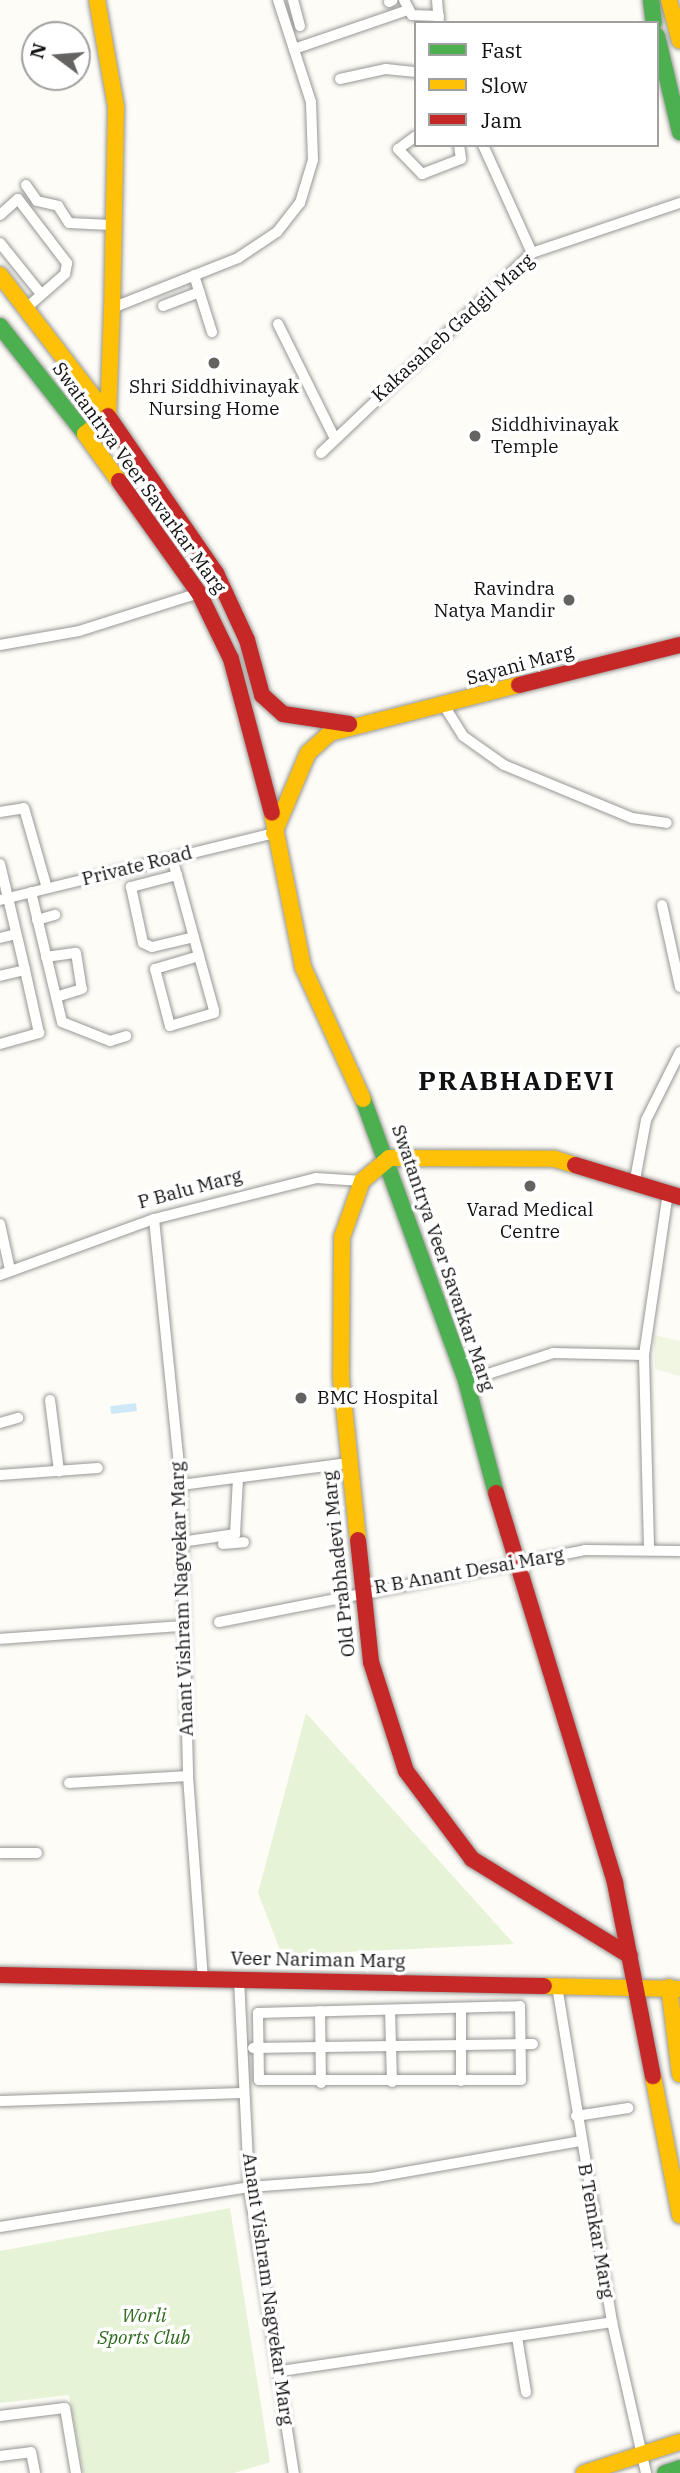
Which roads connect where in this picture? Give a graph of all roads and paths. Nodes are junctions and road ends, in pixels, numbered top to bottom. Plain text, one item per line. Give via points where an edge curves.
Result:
1 (97, 0) edge
2 (278, 0) edge
3 (293, 0) edge
4 (437, 0) edge
5 (651, 0) edge
6 (406, 5) edge
7 (674, 7) edge
8 (297, 14) junction
9 (284, 18) junction
10 (439, 20) edge
11 (654, 21) edge
12 (300, 26) dead end
13 (679, 35) edge
14 (659, 44) edge
15 (294, 49) junction
16 (414, 72) edge
17 (340, 79) dead end
18 (680, 132) edge
19 (414, 137) edge
20 (459, 147) edge
21 (484, 147) edge
22 (18, 200) junction
23 (680, 203) edge
24 (0, 215) edge
25 (111, 225) junction
26 (0, 243) edge
27 (532, 253) junction
28 (0, 275) edge
29 (194, 275) junction
30 (199, 292) junction
31 (41, 294) junction
32 (163, 306) dead end
33 (112, 308) junction
34 (25, 309) junction
35 (278, 324) dead end
36 (0, 326) edge
37 (212, 332) dead end
38 (108, 416) junction
39 (85, 434) junction
40 (335, 439) junction
41 (321, 453) dead end
42 (199, 593) junction
43 (0, 645) edge
44 (680, 645) edge
45 (445, 707) junction
46 (370, 726) junction
47 (0, 811) edge
48 (667, 823) dead end
49 (274, 833) junction
50 (172, 858) junction
51 (0, 864) edge
52 (177, 875) junction
53 (47, 888) junction
54 (31, 892) junction
55 (4, 899) edge
56 (662, 905) dead end
57 (55, 915) dead end
58 (37, 919) junction
59 (16, 934) junction
60 (194, 937) junction
61 (0, 938) edge
62 (199, 956) junction
63 (46, 957) junction
64 (25, 970) junction
65 (0, 976) edge
66 (680, 987) edge
67 (56, 997) junction
68 (126, 1037) dead end
69 (0, 1044) edge
70 (680, 1052) edge
71 (389, 1158) junction
72 (362, 1181) junction
73 (634, 1185) junction
74 (674, 1195) edge
75 (154, 1219) junction
76 (0, 1226) edge
77 (3, 1255) edge
78 (5, 1272) edge
79 (644, 1354) junction
80 (466, 1381) junction
81 (50, 1400) dead end
82 (18, 1418) dead end
83 (0, 1423) edge
84 (349, 1463) junction
85 (97, 1468) dead end
86 (59, 1471) junction
87 (0, 1475) edge
88 (238, 1478) junction
89 (181, 1485) junction
90 (244, 1542) dead end
91 (181, 1545) junction
92 (649, 1546) junction
93 (680, 1551) edge
94 (514, 1563) junction
95 (363, 1589) junction
96 (219, 1622) dead end
97 (182, 1626) junction
98 (0, 1639) edge
99 (188, 1776) junction
100 (69, 1783) dead end
101 (0, 1853) edge
102 (37, 1853) dead end
103 (630, 1956) junction
104 (0, 1975) edge
105 (203, 1979) junction
106 (239, 1979) junction
107 (635, 1984) junction
108 (557, 1986) junction
109 (675, 1988) edge
110 (461, 2008) junction
111 (390, 2010) junction
112 (320, 2011) junction
113 (529, 2044) junction
114 (461, 2045) junction
115 (391, 2046) junction
116 (320, 2047) junction
117 (244, 2048) junction
118 (257, 2048) junction
119 (679, 2050) edge
120 (680, 2074) edge
121 (461, 2081) junction
122 (392, 2082) junction
123 (321, 2083) junction
124 (244, 2093) junction
125 (0, 2101) edge
126 (628, 2108) dead end
127 (576, 2116) junction
128 (581, 2141) junction
129 (249, 2187) junction
130 (680, 2214) edge
131 (0, 2227) edge
132 (612, 2322) junction
133 (516, 2337) junction
134 (281, 2371) junction
135 (526, 2392) dead end
136 (0, 2416) edge
137 (680, 2442) edge
138 (638, 2455) junction
139 (0, 2456) edge
140 (680, 2468) edge
141 (35, 2473) edge
142 (76, 2473) edge
143 (294, 2473) edge
144 (584, 2473) edge
145 (646, 2473) edge
146 (665, 2473) edge

1 - 25 main road via 116,107
2 - 9 street
3 - 8 street
4 - 10 street
5 - 11 main road
6 - 10 street
6 - 15 street
7 - 13 main road
8 - 9 street
8 - 12 street
9 - 15 street
14 - 18 main road
15 - 29 street via 311,102 314,137 300,204 277,232
16 - 17 street via 386,69
19 - 20 street via 398,149 422,174 461,159
21 - 27 street
22 - 24 street
22 - 25 street via 27,187 37,201 54,203 69,223
22 - 31 street via 67,263 65,274
23 - 27 street, Kakasaheb Gadgil Marg
25 - 33 main road
26 - 31 street
27 - 40 street, Kakasaheb Gadgil Marg
28 - 34 main road, Swatantrya Veer Savarkar Marg
29 - 30 street
29 - 33 street
30 - 32 street
30 - 37 street
31 - 34 street
33 - 38 main road
34 - 38 main road, Swatantrya Veer Savarkar Marg
35 - 40 street
36 - 39 main road, Swatantrya Veer Savarkar Marg
38 - 39 main road
38 - 46 main road, Swatantrya Veer Savarkar Marg via 215,573 247,639 262,695 283,714
39 - 42 main road, Swatantrya Veer Savarkar Marg
40 - 41 street, Kakasaheb Gadgil Marg
42 - 43 street via 79,631
42 - 49 main road, Swatantrya Veer Savarkar Marg via 230,659 256,737
44 - 45 main road, Sayani Marg
45 - 46 main road, Sayani Marg
45 - 48 street via 463,736 504,765 632,818
46 - 49 main road, Sayani Marg via 330,733 308,753
47 - 53 street via 24,808
49 - 50 street, Private Road
49 - 71 main road, Swatantrya Veer Savarkar Marg via 303,967
50 - 52 street
50 - 53 street, Private Road
51 - 55 street
52 - 60 street
52 - 60 street via 131,887 143,943 152,947
53 - 54 street, Private Road
54 - 55 street, Private Road
54 - 58 street
55 - 59 street
56 - 66 street
57 - 58 street
58 - 63 street
59 - 61 street
59 - 64 street
60 - 62 street
62 - 62 street via 155,969 168,1025 213,1016
63 - 67 street
63 - 67 street via 76,953 82,989
64 - 65 street
64 - 69 street via 39,1033
67 - 68 street via 67,1028 110,1041
70 - 73 street via 646,1119
71 - 72 main road
71 - 73 main road via 555,1159
71 - 80 main road, Swatantrya Veer Savarkar Marg
72 - 75 street, P Balu Marg via 316,1178
72 - 84 main road, Old Prabhadevi Marg via 342,1237 341,1377
73 - 74 main road
74 - 79 street
75 - 78 street, P Balu Marg
75 - 89 street, Anant Vishram Nagvekar Marg
76 - 77 street
77 - 78 street
79 - 80 street via 553,1353
79 - 92 street
80 - 94 main road, Swatantrya Veer Savarkar Marg
81 - 86 street
82 - 83 street
84 - 88 street
84 - 95 main road, Old Prabhadevi Marg
85 - 86 street
86 - 87 street
88 - 89 street
88 - 91 street via 235,1534
89 - 91 street, Anant Vishram Nagvekar Marg
90 - 91 street
91 - 97 street, Anant Vishram Nagvekar Marg
92 - 93 street, R B Anant Desai Marg
92 - 94 street, R B Anant Desai Marg
94 - 95 street, R B Anant Desai Marg
94 - 103 main road, Swatantrya Veer Savarkar Marg via 615,1883
95 - 96 street, R B Anant Desai Marg
95 - 103 main road, Old Prabhadevi Marg via 370,1662 406,1771 472,1859
97 - 98 street
97 - 99 street, Anant Vishram Nagvekar Marg
99 - 100 street
99 - 105 street, Anant Vishram Nagvekar Marg
101 - 102 street
103 - 107 main road, Swatantrya Veer Savarkar Marg
104 - 105 main road, Veer Nariman Marg
105 - 106 main road, Veer Nariman Marg
106 - 108 main road, Veer Nariman Marg
106 - 117 street, Anant Vishram Nagvekar Marg
107 - 108 main road, Veer Nariman Marg
107 - 109 main road, Veer Nariman Marg
107 - 130 main road, Swatantrya Veer Savarkar Marg
108 - 127 street, B Temkar Marg
109 - 119 main road
110 - 111 street
110 - 113 street via 522,2007
110 - 114 street
111 - 112 street
111 - 115 street
112 - 116 street
112 - 118 street via 258,2014
113 - 114 street
113 - 121 street via 521,2080
114 - 115 street
114 - 121 street
115 - 116 street
115 - 122 street
116 - 118 street
116 - 123 street
117 - 118 street
117 - 124 street, Anant Vishram Nagvekar Marg
118 - 123 street via 260,2083
119 - 120 main road
121 - 122 street
122 - 123 street
124 - 125 street
124 - 129 street, Anant Vishram Nagvekar Marg
126 - 127 street
127 - 128 street, B Temkar Marg
128 - 129 street via 371,2178
128 - 132 street, B Temkar Marg
129 - 131 street
129 - 134 street, Anant Vishram Nagvekar Marg
132 - 133 street
132 - 138 street, B Temkar Marg
133 - 134 street
133 - 135 street
134 - 143 street, Anant Vishram Nagvekar Marg
136 - 142 street via 65,2408
137 - 138 main road
138 - 144 main road
138 - 145 street, B Temkar Marg
139 - 141 street via 31,2452
140 - 146 main road

